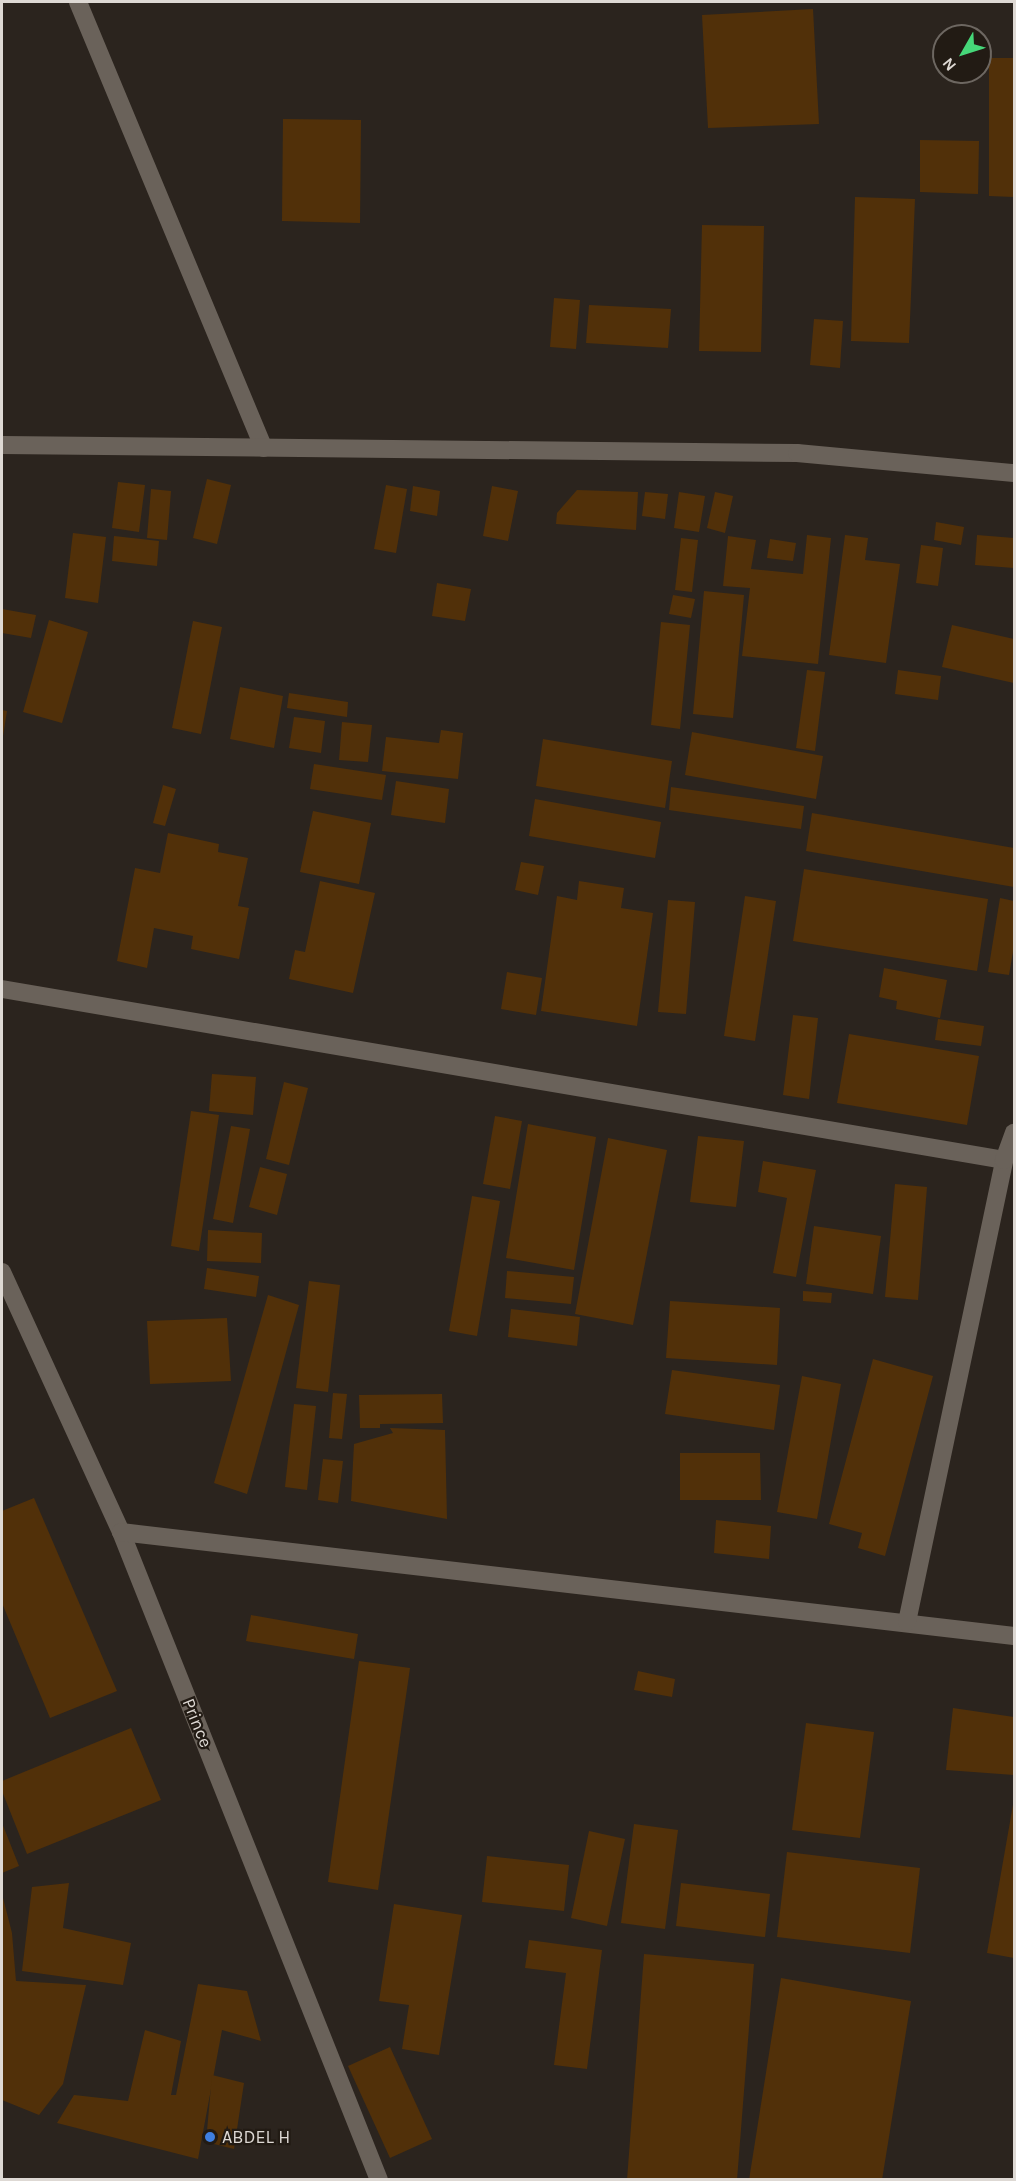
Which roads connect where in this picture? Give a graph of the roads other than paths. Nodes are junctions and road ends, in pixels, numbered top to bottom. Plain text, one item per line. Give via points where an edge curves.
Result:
1 (78, 2) edge
2 (2, 445) edge
3 (264, 448) junction
4 (1014, 472) edge
5 (2, 989) edge
6 (1014, 1133) edge
7 (1004, 1160) junction
8 (2, 1272) edge
9 (121, 1532) junction
10 (907, 1622) junction
11 (1014, 1636) edge
12 (379, 2180) edge

1 - 3 street
2 - 3 street
3 - 4 street via 797,453
5 - 7 street
6 - 7 street
7 - 10 street
8 - 9 street, Prince
9 - 10 street
9 - 12 street, Prince
10 - 11 street

